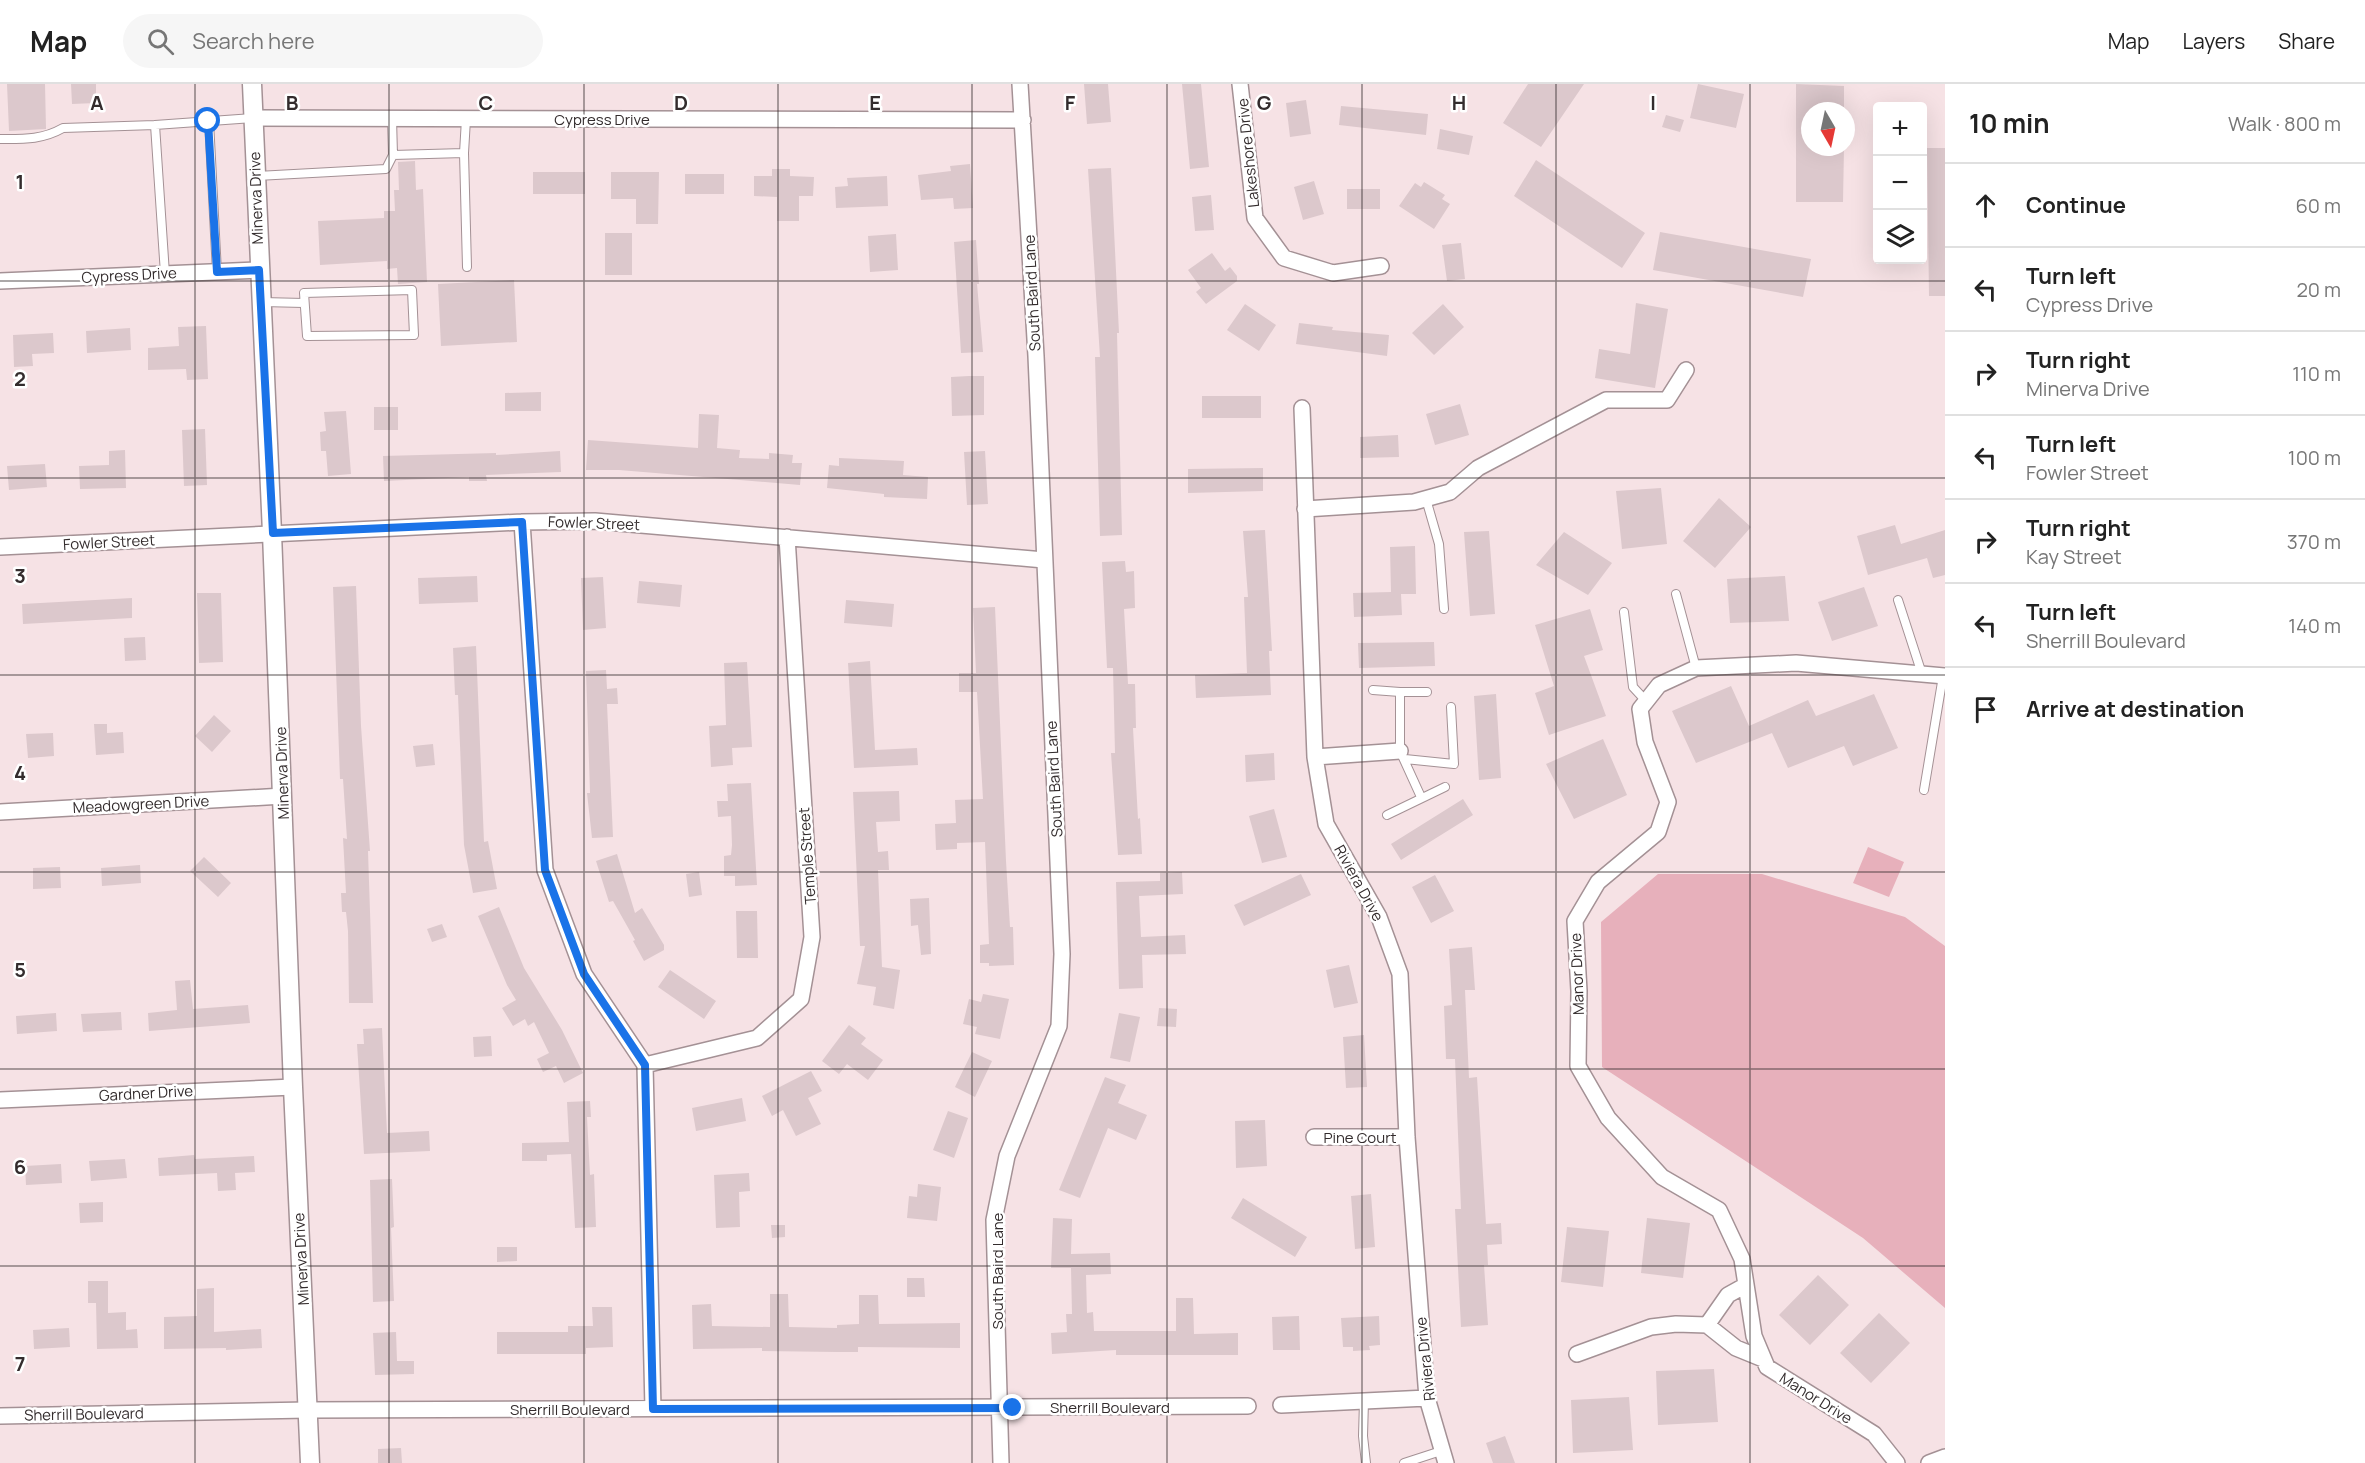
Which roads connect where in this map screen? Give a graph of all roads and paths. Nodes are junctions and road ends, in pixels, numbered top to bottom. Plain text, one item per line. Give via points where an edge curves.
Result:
1 (252, 84) edge
2 (1020, 84) edge
3 (1240, 84) edge
4 (253, 118) junction
5 (392, 118) junction
6 (466, 119) junction
7 (1023, 120) junction
8 (208, 121) junction
9 (155, 125) junction
10 (0, 139) edge
11 (464, 153) junction
12 (393, 155) junction
13 (255, 177) junction
14 (1381, 266) dead end
15 (467, 267) dead end
16 (259, 270) junction
17 (217, 272) junction
18 (165, 274) junction
19 (0, 281) edge
20 (261, 302) junction
21 (304, 303) junction
22 (1686, 370) dead end
23 (1302, 408) dead end
24 (1426, 499) junction
25 (1305, 509) junction
26 (522, 522) junction
27 (273, 533) junction
28 (787, 537) junction
29 (0, 547) edge
30 (1044, 560) junction
31 (1676, 594) dead end
32 (1898, 600) dead end
33 (1444, 609) dead end
34 (1624, 612) dead end
35 (1696, 668) junction
36 (1922, 674) junction
37 (1944, 676) edge
38 (1373, 690) dead end
39 (1400, 692) junction
40 (1427, 692) dead end
41 (1646, 701) junction
42 (1450, 706) dead end
43 (1402, 755) junction
44 (1314, 757) junction
45 (1445, 787) dead end
46 (1924, 790) dead end
47 (283, 796) junction
48 (1421, 797) junction
49 (0, 812) edge
50 (1387, 815) dead end
51 (645, 1065) junction
52 (293, 1087) junction
53 (0, 1100) edge
54 (1314, 1137) dead end
55 (1407, 1137) junction
56 (1746, 1285) junction
57 (1707, 1325) junction
58 (1577, 1354) dead end
59 (1763, 1359) junction
60 (1426, 1398) junction
61 (1364, 1401) junction
62 (1281, 1405) dead end
63 (1248, 1406) dead end
64 (999, 1408) junction
65 (653, 1409) junction
66 (308, 1410) junction
67 (0, 1416) edge
68 (1443, 1457) edge
69 (1945, 1457) edge
70 (310, 1463) edge
71 (1001, 1463) edge
72 (1366, 1463) edge
73 (1404, 1463) edge
74 (1897, 1463) edge
75 (1929, 1463) edge

1 - 4 street, Minerva Drive
2 - 7 street, South Baird Lane
3 - 14 street, Lakeshore Drive via 1255,218 1284,258 1333,273
4 - 5 street, Cypress Drive
4 - 8 lane
4 - 13 street, Minerva Drive
5 - 6 street, Cypress Drive
5 - 12 lane
6 - 7 street, Cypress Drive
6 - 11 lane
7 - 30 street, South Baird Lane
8 - 9 lane
8 - 17 lane
9 - 10 lane via 63,128 31,140
9 - 18 lane
11 - 12 lane
11 - 15 lane
12 - 13 lane via 386,170
13 - 16 street, Minerva Drive
16 - 17 street, Cypress Drive
16 - 20 street, Minerva Drive
17 - 18 street, Cypress Drive
18 - 19 street, Cypress Drive
20 - 21 lane
20 - 27 street, Minerva Drive
21 - 21 lane via 304,293 412,290 414,335 307,336
22 - 24 street via 1667,400 1606,400 1478,468 1450,492
23 - 25 street, Riviera Drive
24 - 25 street
24 - 33 lane via 1439,544
25 - 44 street, Riviera Drive
26 - 27 street, Fowler Street
26 - 28 street, Fowler Street via 595,520
26 - 51 street via 545,870 584,974
27 - 29 street, Fowler Street
27 - 47 street, Minerva Drive
28 - 30 street, Fowler Street
28 - 51 street, Temple Street via 812,937 801,999 757,1038
30 - 64 street, South Baird Lane via 1062,954 1059,1026 1007,1156 994,1220
31 - 35 lane
32 - 36 lane
34 - 41 lane via 1633,687
35 - 36 street via 1796,663
35 - 41 street via 1659,685
36 - 37 street
37 - 46 lane
38 - 39 lane
39 - 40 lane
39 - 43 lane
41 - 56 street, Manor Drive via 1640,708 1645,742 1668,802 1658,832 1598,882 1575,921 1578,1066 1608,1118 1662,1177 1719,1210 1742,1259
42 - 43 lane via 1454,764
43 - 44 street
43 - 48 lane
44 - 55 street, Riviera Drive via 1326,824 1379,917 1400,974
45 - 48 lane
47 - 49 street, Meadowgreen Drive
47 - 52 street, Minerva Drive
48 - 50 lane
51 - 65 street
52 - 53 street, Gardner Drive
52 - 66 street, Minerva Drive
54 - 55 street, Pine Court
55 - 60 street, Riviera Drive
56 - 57 street via 1728,1295
56 - 59 street, Manor Drive via 1754,1336
57 - 58 street via 1651,1327
57 - 59 street via 1736,1348
59 - 74 street, Manor Drive via 1767,1367 1874,1434
60 - 61 street
60 - 68 street, Riviera Drive
61 - 62 street
61 - 72 lane
63 - 64 street, Sherrill Boulevard
64 - 65 street, Sherrill Boulevard
64 - 71 street, South Baird Lane
65 - 66 street, Sherrill Boulevard
66 - 67 street, Sherrill Boulevard
66 - 70 street, Minerva Drive
68 - 73 lane
69 - 75 street

